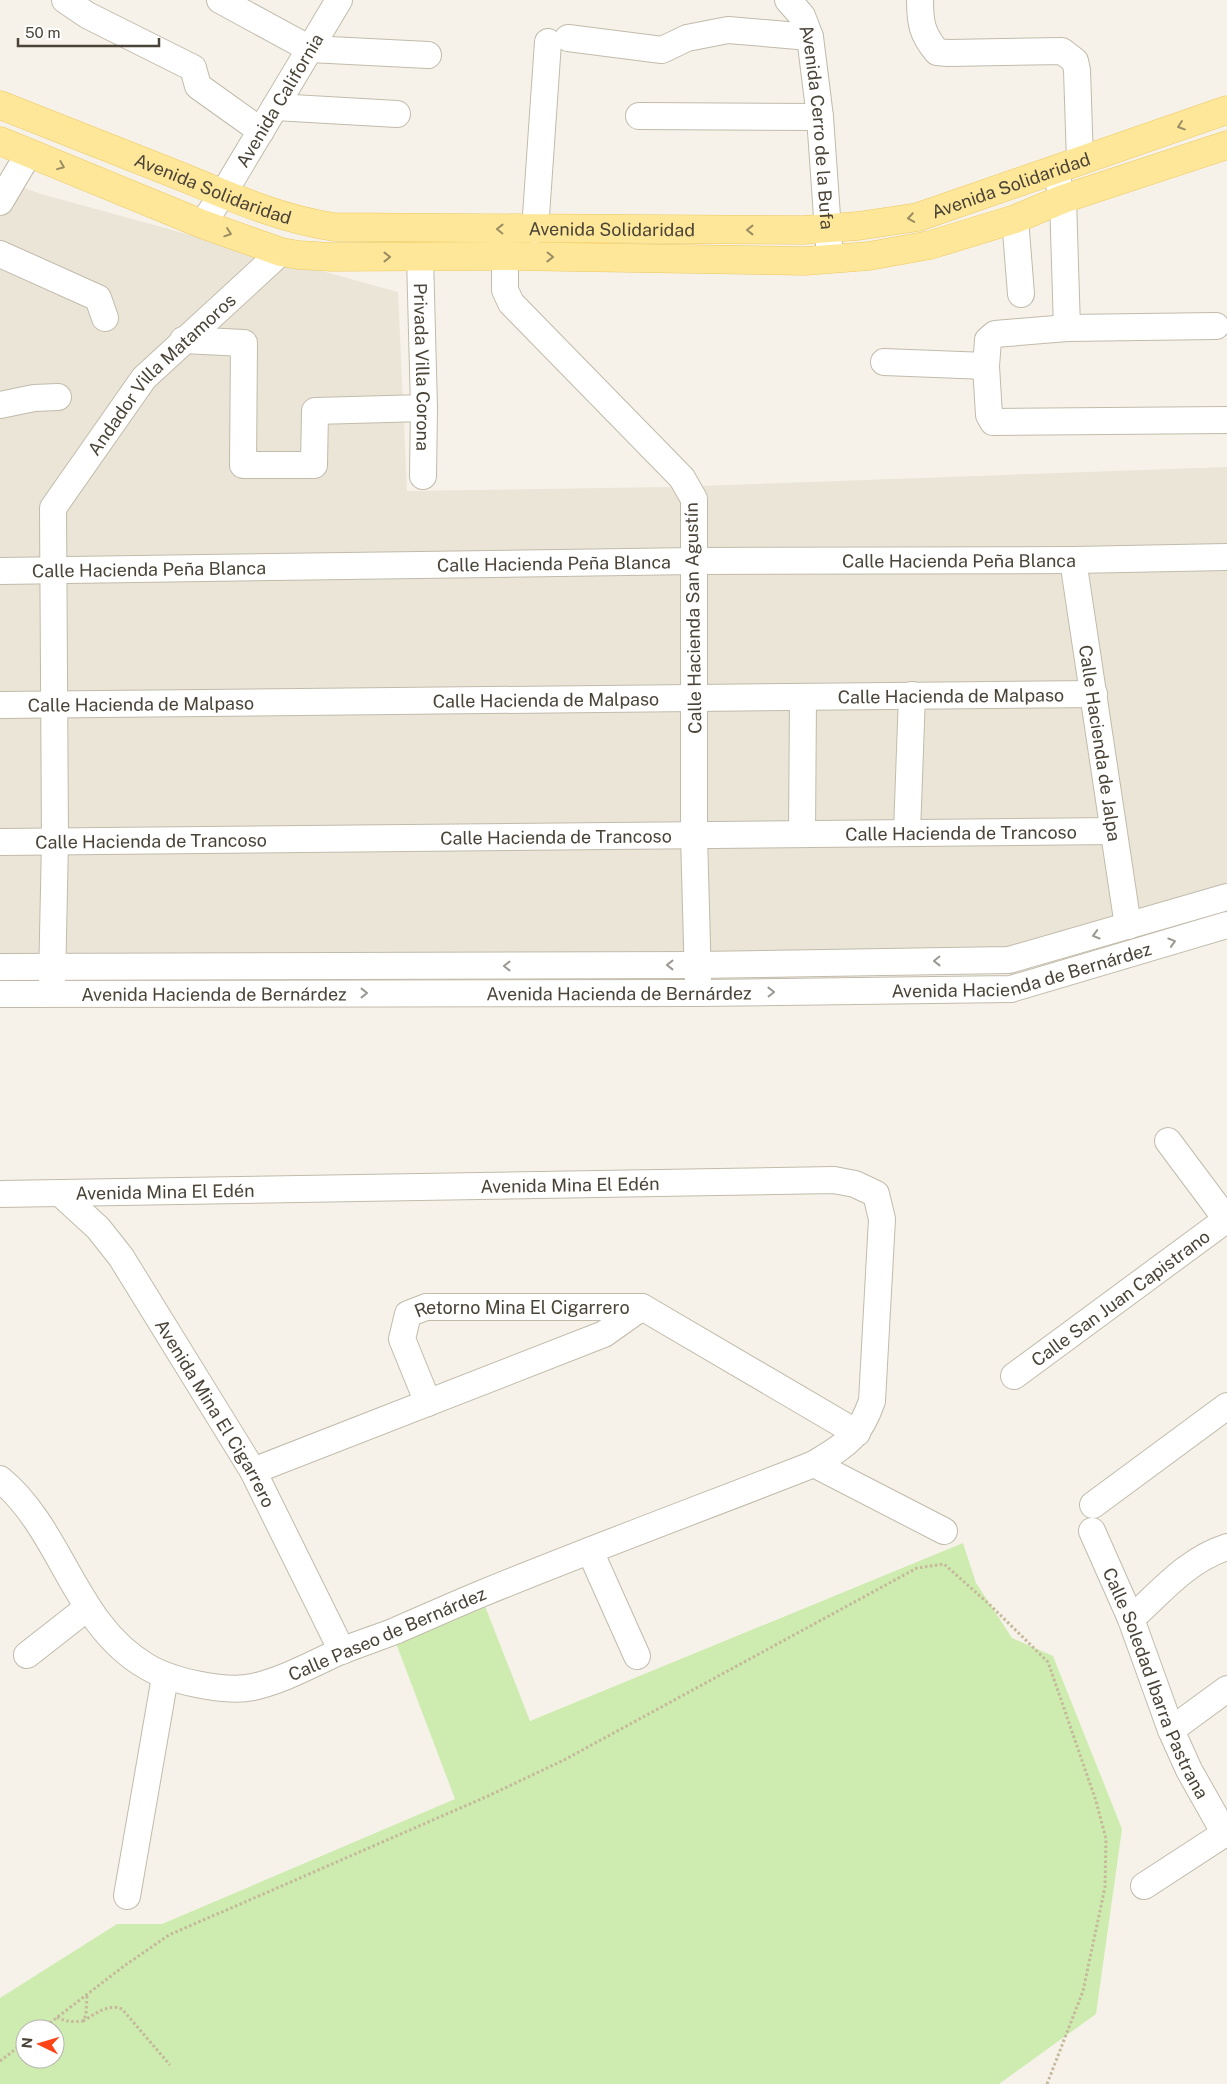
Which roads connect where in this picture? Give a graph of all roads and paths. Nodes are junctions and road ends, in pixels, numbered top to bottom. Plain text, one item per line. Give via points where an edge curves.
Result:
1 (65, 0) edge
2 (220, 0) edge
3 (339, 0) edge
4 (788, 0) edge
5 (920, 0) edge
6 (810, 36) junction
7 (310, 49) junction
8 (428, 55) dead end
9 (0, 105) edge
10 (275, 107) junction
11 (1227, 110) edge
12 (397, 114) dead end
13 (639, 116) dead end
14 (820, 117) junction
15 (261, 131) junction
16 (0, 141) edge
17 (1227, 145) edge
18 (29, 153) junction
19 (1080, 161) junction
20 (1055, 171) junction
21 (223, 194) junction
22 (1063, 199) junction
23 (0, 202) edge
24 (1016, 219) junction
25 (202, 224) junction
26 (828, 229) junction
27 (534, 230) junction
28 (281, 252) junction
29 (0, 254) edge
30 (505, 256) junction
31 (420, 257) junction
32 (830, 259) junction
33 (1021, 294) dead end
34 (105, 318) dead end
35 (1216, 326) dead end
36 (1067, 328) junction
37 (183, 340) junction
38 (884, 362) dead end
39 (986, 366) junction
40 (58, 397) dead end
41 (0, 405) edge
42 (424, 408) junction
43 (1227, 420) edge
44 (423, 476) dead end
45 (1227, 557) edge
46 (1073, 560) junction
47 (695, 561) junction
48 (53, 570) junction
49 (0, 571) edge
50 (1094, 694) junction
51 (912, 695) junction
52 (803, 697) junction
53 (694, 698) junction
54 (54, 704) junction
55 (0, 705) edge
56 (1113, 831) junction
57 (907, 832) junction
58 (802, 834) junction
59 (694, 835) junction
60 (55, 841) junction
61 (0, 842) edge
62 (1227, 897) edge
63 (1227, 925) edge
64 (1128, 926) junction
65 (697, 965) junction
66 (0, 967) edge
67 (52, 967) junction
68 (698, 993) junction
69 (0, 994) edge
70 (51, 994) junction
71 (1168, 1141) dead end
72 (0, 1194) edge
73 (60, 1194) junction
74 (1227, 1219) edge
75 (642, 1307) junction
76 (1014, 1376) dead end
77 (428, 1403) junction
78 (1227, 1406) edge
79 (851, 1440) junction
80 (814, 1464) junction
81 (253, 1471) junction
82 (0, 1479) edge
83 (1094, 1505) dead end
84 (944, 1531) dead end
85 (1092, 1531) dead end
86 (1227, 1547) edge
87 (590, 1551) junction
88 (87, 1608) junction
89 (1132, 1619) junction
90 (342, 1651) junction
91 (27, 1655) dead end
92 (637, 1656) dead end
93 (165, 1677) junction
94 (1227, 1689) edge
95 (1171, 1730) junction
96 (1226, 1833) edge
97 (1144, 1886) dead end
98 (127, 1896) dead end
99 (87, 1995) junction
100 (57, 2017) junction
101 (54, 2019) edge
102 (83, 2020) junction
103 (15, 2050) edge
104 (0, 2061) edge
105 (170, 2064) dead end
106 (1048, 2084) edge

1 - 15 street via 88,16 193,68 198,86
2 - 7 street
3 - 7 street, Avenida California
4 - 6 street, Avenida Cerro de la Bufa via 802,16
5 - 19 street via 920,18 926,38 937,52 1062,51 1075,62
6 - 14 street, Avenida Cerro de la Bufa
6 - 27 street via 728,30 687,38 662,50 558,40
7 - 8 street
7 - 10 street, Avenida California
9 - 21 main road, Avenida Solidaridad
10 - 12 street
10 - 15 street, Avenida California
11 -> 19 main road, Avenida Solidaridad
13 - 14 street
14 - 26 street, Avenida Cerro de la Bufa
15 - 21 street, Avenida California
16 - 18 main road, Avenida Solidaridad
17 - 22 main road, Avenida Solidaridad
18 - 23 street
18 -> 25 main road, Avenida Solidaridad
19 - 20 main road, Avenida Solidaridad
20 - 22 street
20 -> 26 main road, Avenida Solidaridad via 918,217
21 - 25 street, Avenida California
27 -> 21 main road, Avenida Solidaridad via 334,227 285,217
22 - 24 main road, Avenida Solidaridad
22 - 36 street
24 - 32 main road, Avenida Solidaridad via 930,245
24 - 33 street
25 -> 28 main road, Avenida Solidaridad
26 -> 27 main road, Avenida Solidaridad
26 - 32 street, Avenida Cerro de la Bufa
28 -> 31 main road, Avenida Solidaridad via 332,257
28 - 37 street, Andador Villa Matamoros
29 - 34 street via 98,298
30 - 31 main road, Avenida Solidaridad
30 -> 32 main road, Avenida Solidaridad
30 - 47 street, Calle Hacienda San Agustín via 505,290 511,304 682,478 694,499
31 - 42 street, Privada Villa Corona
35 - 36 street
36 - 39 street via 995,334 988,340
37 - 42 street via 244,343 242,465 314,465 315,411
37 - 48 street, Andador Villa Matamoros via 144,378 53,508
38 - 39 street
39 - 43 street via 993,422
40 - 41 street
42 - 44 street, Privada Villa Corona
45 - 46 street, Calle Hacienda Peña Blanca
46 - 47 street, Calle Hacienda Peña Blanca
46 - 50 street, Calle Hacienda de Jalpa
47 - 48 street, Calle Hacienda Peña Blanca
47 - 53 street, Calle Hacienda San Agustín
48 - 49 street, Calle Hacienda Peña Blanca
48 - 54 street
50 - 51 street, Calle Hacienda de Malpaso
50 - 56 street, Calle Hacienda de Jalpa
51 - 52 street, Calle Hacienda de Malpaso
51 - 57 street
52 - 53 street, Calle Hacienda de Malpaso
52 - 58 street
53 - 54 street, Calle Hacienda de Malpaso
53 - 59 street, Calle Hacienda San Agustín
54 - 55 street, Calle Hacienda de Malpaso
54 - 60 street
56 - 57 street, Calle Hacienda de Trancoso
56 - 64 street, Calle Hacienda de Jalpa
57 - 58 street, Calle Hacienda de Trancoso
58 - 59 street, Calle Hacienda de Trancoso
59 - 60 street, Calle Hacienda de Trancoso
59 - 65 street, Calle Hacienda San Agustín
60 - 61 street, Calle Hacienda de Trancoso
60 - 67 street
62 - 64 street, Avenida Hacienda de Bernárdez
68 -> 63 street, Avenida Hacienda de Bernárdez via 1011,989
64 -> 65 street, Avenida Hacienda de Bernárdez via 1009,960
65 -> 67 street, Avenida Hacienda de Bernárdez
65 - 68 street, Calle Hacienda San Agustín
66 - 67 street, Avenida Hacienda de Bernárdez
67 - 70 street
70 -> 68 street, Avenida Hacienda de Bernárdez
69 - 70 street, Avenida Hacienda de Bernárdez
71 - 74 street
72 - 73 street, Avenida Mina El Edén
73 - 79 street, Avenida Mina El Edén via 834,1180 856,1184 876,1194 882,1218 872,1400 866,1418
73 - 81 street, Avenida Mina El Cigarrero via 98,1228 120,1258
74 - 76 street, Calle San Juan Capistrano
75 - 77 street, Retorno Mina El Cigarrero via 604,1334
75 - 77 street, Retorno Mina El Cigarrero via 426,1308 408,1314 402,1338
75 - 79 street, Retorno Mina El Cigarrero
77 - 81 street, Retorno Mina El Cigarrero
78 - 83 street
79 - 80 street, Calle Paseo de Bernárdez
80 - 84 street
80 - 87 street, Calle Paseo de Bernárdez
81 - 90 street, Avenida Mina El Cigarrero
82 - 88 street, Calle Paseo de Bernárdez via 15,1492 37,1522
85 - 89 street, Calle Soledad Ibarra Pastrana
86 - 89 street via 1192,1563
87 - 90 street, Calle Paseo de Bernárdez
87 - 92 street
88 - 91 street
88 - 93 street, Calle Paseo de Bernárdez via 115,1643
89 - 95 street, Calle Soledad Ibarra Pastrana
90 - 93 street, Calle Paseo de Bernárdez via 282,1678 250,1688 210,1686
93 - 98 street
94 - 95 street
95 - 96 street, Calle Soledad Ibarra Pastrana via 1189,1770
96 - 97 street, Calle Soledad Ibarra Pastrana
99 - 100 path
99 - 102 path
99 - 106 path via 169,1935 564,1760 917,1568 944,1564 1048,1662 1106,1839 1105,1887 1083,1991
100 - 101 path
100 - 102 path via 63,2021
102 - 105 path via 109,2007 122,2009
103 - 104 path

